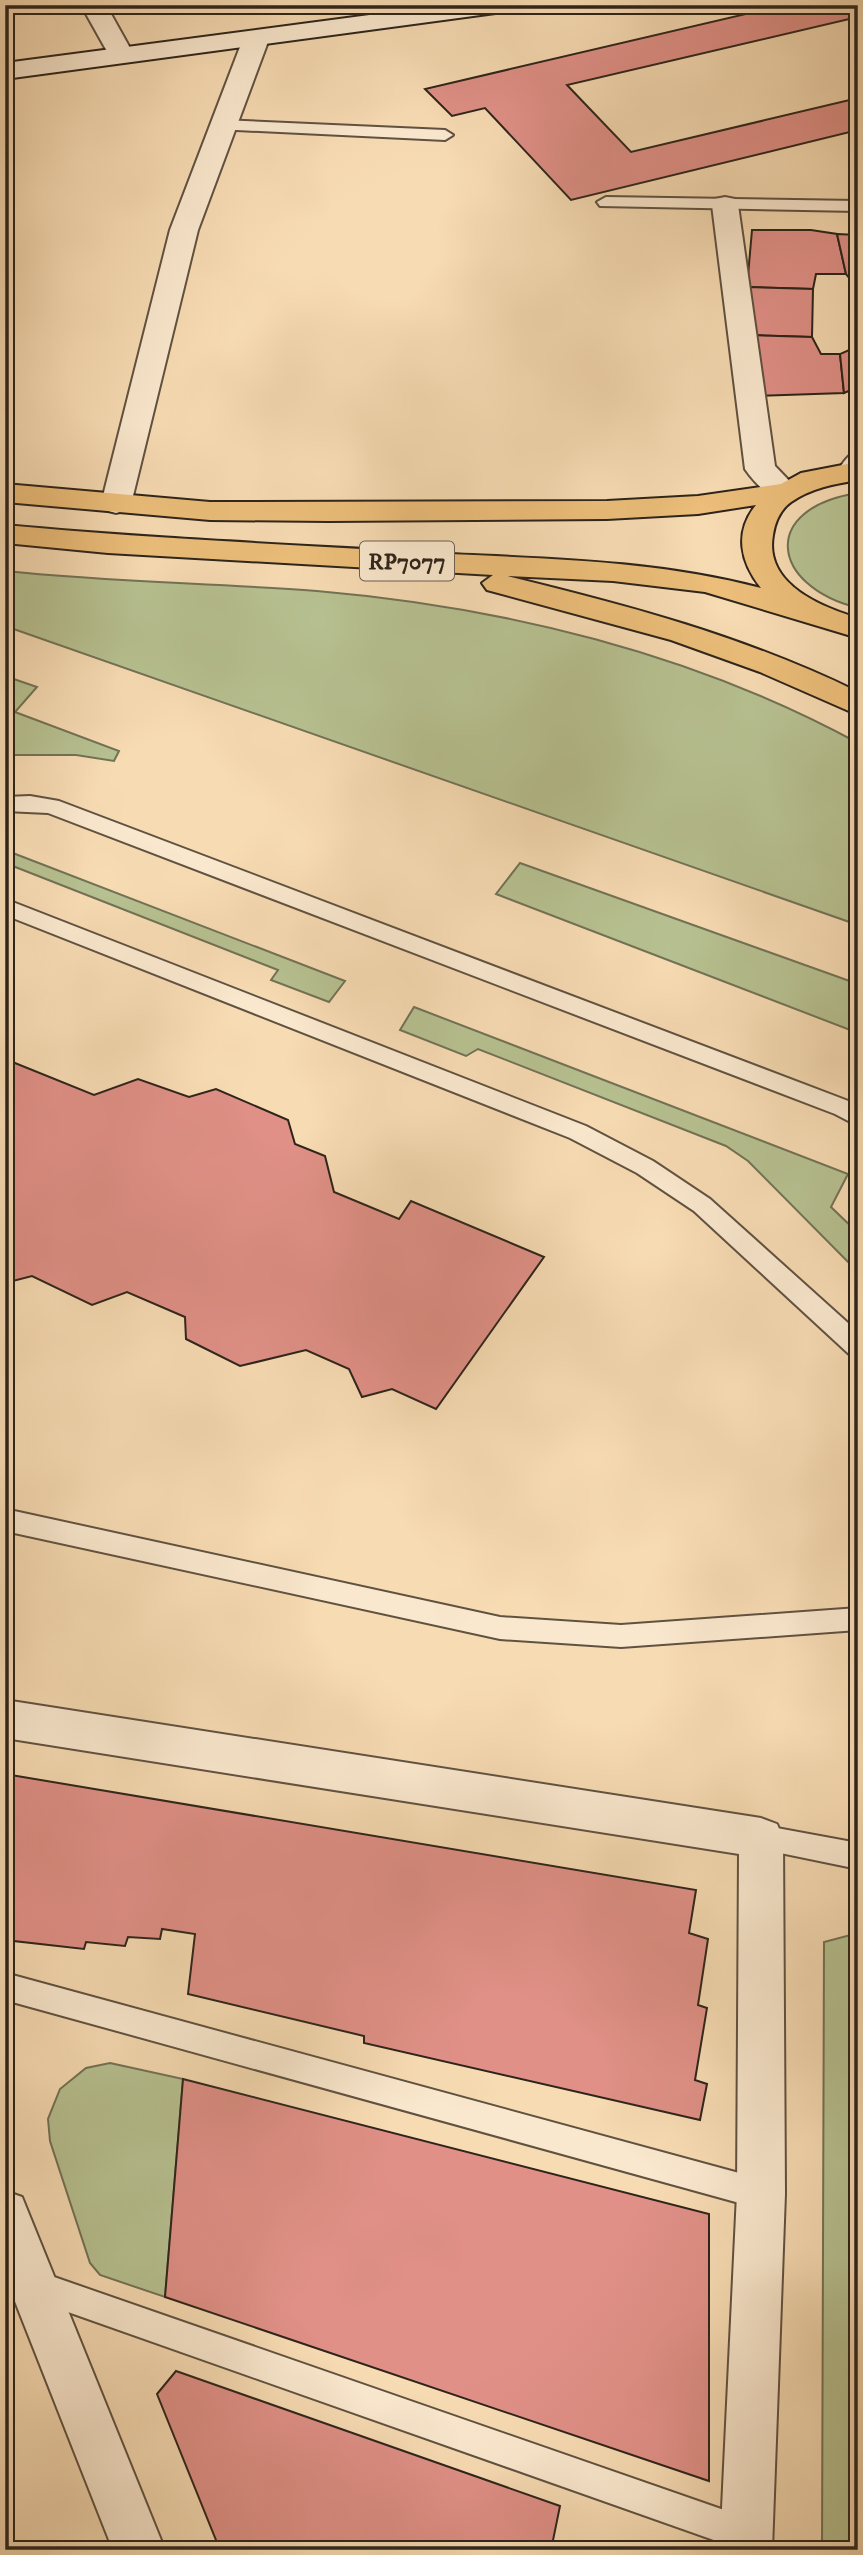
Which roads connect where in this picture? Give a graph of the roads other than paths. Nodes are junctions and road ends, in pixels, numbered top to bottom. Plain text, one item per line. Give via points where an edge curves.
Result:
1 (93, 5) edge
2 (503, 5) edge
3 (444, 9) edge
4 (256, 40) junction
5 (122, 57) junction
6 (5, 71) edge
7 (222, 125) junction
8 (445, 135) dead end
9 (606, 202) dead end
10 (725, 205) junction
11 (858, 206) edge
12 (854, 466) edge
13 (785, 492) junction
14 (5, 493) edge
15 (116, 504) junction
16 (5, 534) edge
17 (411, 561) junction
18 (805, 610) junction
19 (856, 629) edge
20 (858, 705) edge
21 (5, 804) edge
22 (5, 906) edge
23 (858, 1118) edge
24 (858, 1347) edge
25 (5, 1520) edge
26 (858, 1619) edge
27 (5, 1719) edge
28 (761, 1838) junction
29 (858, 1856) edge
30 (5, 1986) edge
31 (761, 2194) junction
32 (5, 2214) edge
33 (34, 2285) junction
34 (746, 2542) edge
35 (139, 2550) edge

1 - 5 street
2 - 3 street
3 - 4 street
4 - 5 street
4 - 7 street
5 - 6 street
7 - 8 lane
7 - 15 street via 184,230
9 - 10 lane
10 - 11 lane
10 - 13 street via 760,469
12 - 13 main road, RP7077
13 - 15 main road, RP7077 via 698,505 607,510 211,511
13 - 18 main road, RP7077 via 769,505 755,527 753,550 762,574
14 - 15 main road, RP7077
16 - 17 main road, RP7077
17 - 18 main road, RP7077 via 613,572 693,582
17 - 20 main road via 695,635 816,683
18 - 19 main road, RP7077
21 - 23 lane via 51,806 830,1103
22 - 24 lane via 578,1132 645,1167 702,1205
25 - 26 lane via 500,1628 621,1636
27 - 28 street
28 - 29 lane
28 - 31 street
30 - 31 lane
31 - 34 street
32 - 33 street
33 - 34 lane
33 - 35 street

